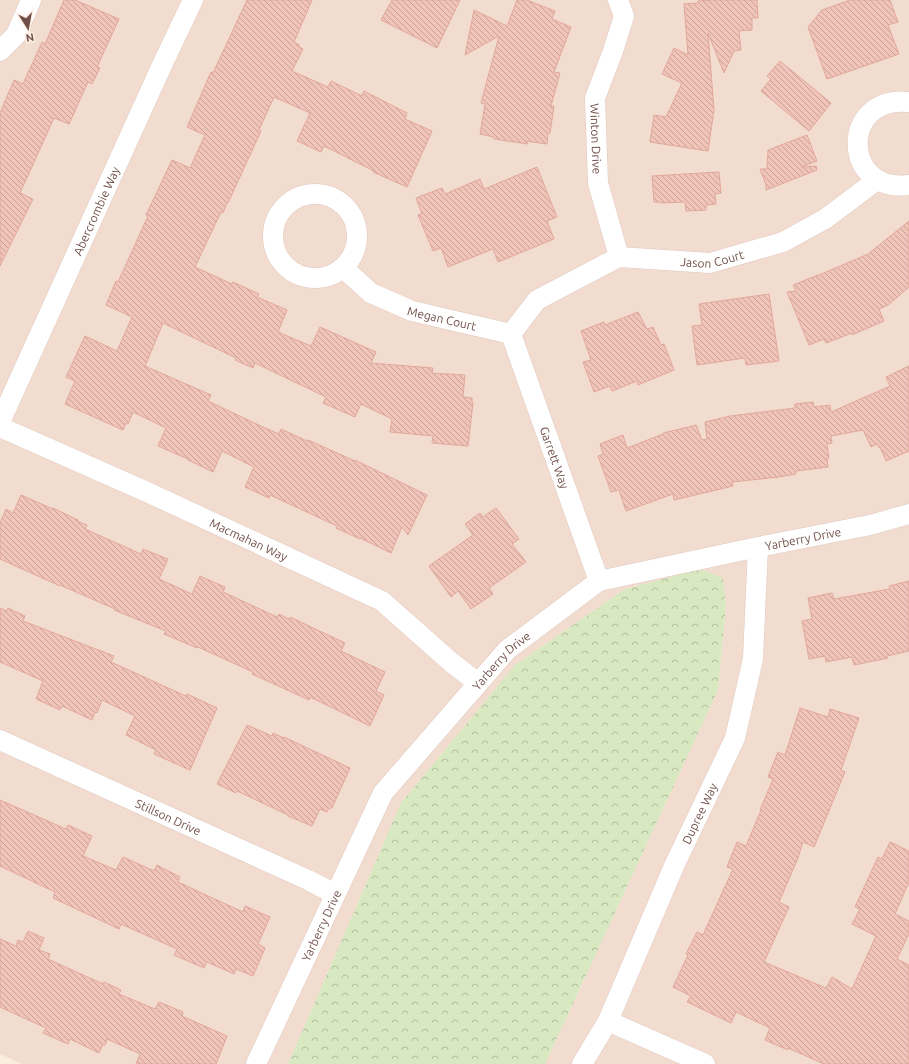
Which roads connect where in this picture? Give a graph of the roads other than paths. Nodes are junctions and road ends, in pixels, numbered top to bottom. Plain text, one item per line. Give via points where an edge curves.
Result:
1 (31, 0) edge
2 (193, 0) edge
3 (618, 0) edge
4 (0, 51) edge
5 (909, 102) edge
6 (877, 180) junction
7 (909, 185) edge
8 (619, 257) junction
9 (343, 268) junction
10 (511, 334) junction
11 (0, 422) edge
12 (0, 427) edge
13 (909, 514) edge
14 (758, 546) junction
15 (599, 581) junction
16 (478, 683) junction
17 (0, 740) edge
18 (335, 894) junction
19 (608, 1021) junction
20 (270, 1035) junction
21 (256, 1064) edge
22 (272, 1064) edge
23 (582, 1064) edge
24 (705, 1064) edge

1 - 4 street via 16,35
2 - 11 street, Abercrombie Way
3 - 8 street, Winton Drive via 624,16 595,98 598,182
5 - 6 street via 898,101 873,110 858,132 857,146 860,159 866,170
6 - 7 street via 888,185
6 - 8 street, Jason Court via 825,219 783,242 710,263
8 - 10 street via 537,300
9 - 9 street via 357,245 354,218 346,207 335,198 322,194 296,198 284,206 276,218 273,232 274,246 284,264 302,276 316,278 330,275
9 - 10 street, Megan Court via 371,293 412,311
10 - 15 street, Garrett Way
12 - 16 street, Macmahan Way via 147,492 382,602
13 - 14 street, Yarberry Drive via 870,525
14 - 15 street, Yarberry Drive
14 - 19 street, Dupree Way via 753,659 736,738 674,866
15 - 16 street, Yarberry Drive via 507,650
16 - 18 street, Yarberry Drive via 383,793
17 - 18 street, Stillson Drive
18 - 20 street, Yarberry Drive
19 - 23 street, Dupree Way
19 - 24 street
20 - 21 street, Yarberry Drive
20 - 22 street, Yarberry Drive

